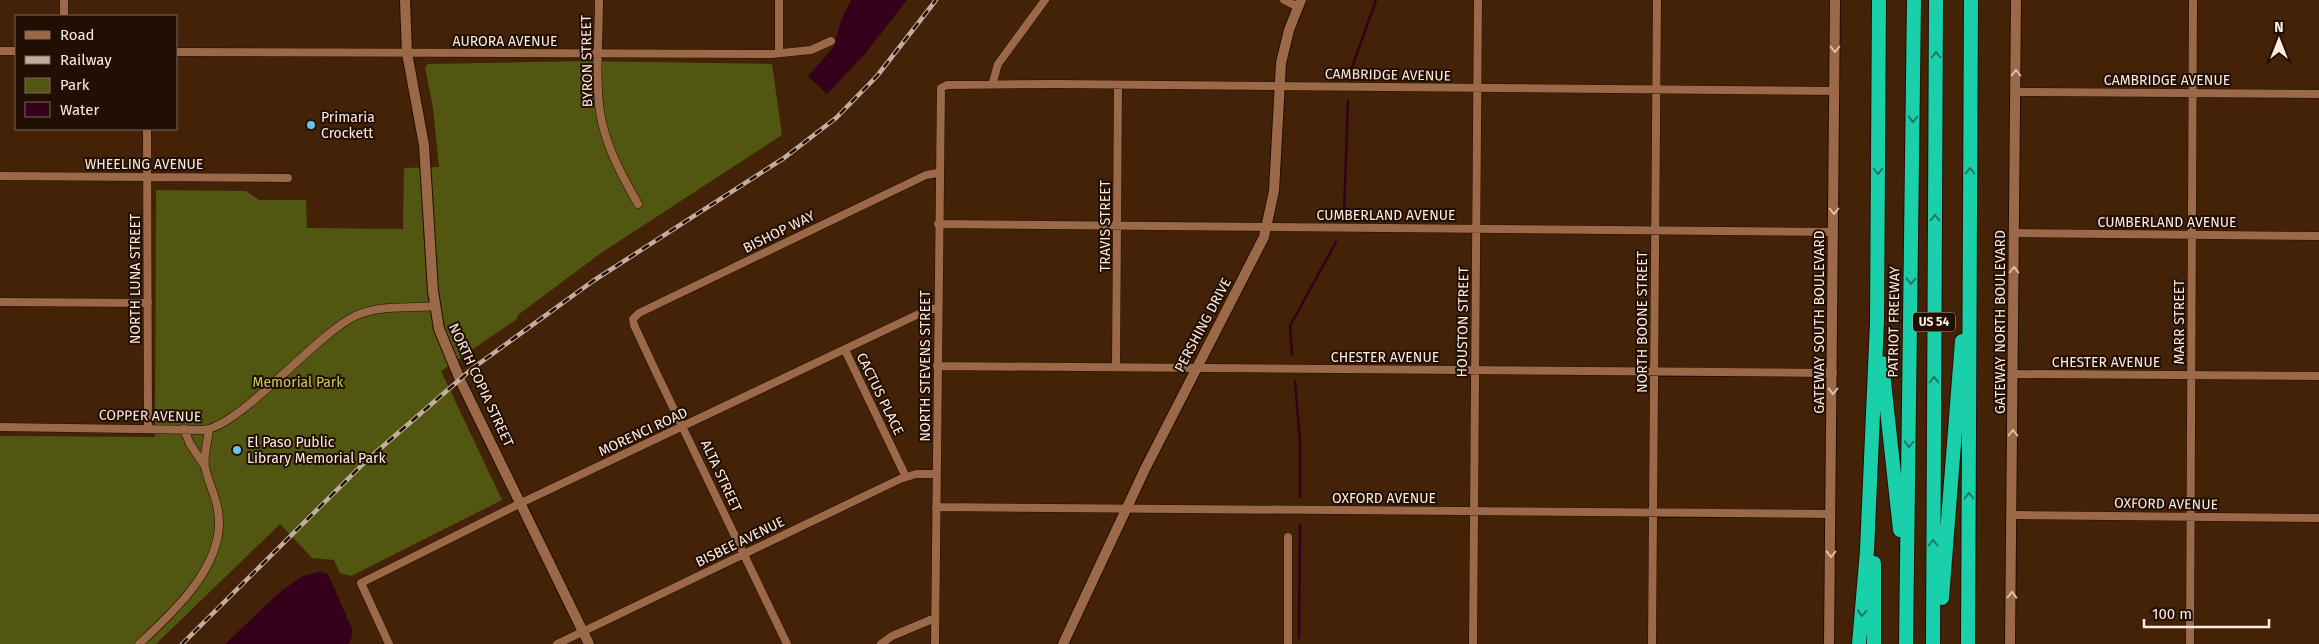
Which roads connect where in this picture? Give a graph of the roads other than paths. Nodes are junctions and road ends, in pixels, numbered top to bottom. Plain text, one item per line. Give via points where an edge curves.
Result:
1 (64, 0) edge
2 (405, 0) edge
3 (599, 0) edge
4 (779, 0) edge
5 (1045, 0) edge
6 (1284, 0) edge
7 (1478, 0) edge
8 (1657, 0) edge
9 (1836, 0) edge
10 (1879, 0) edge
11 (1914, 0) edge
12 (1936, 0) edge
13 (1971, 0) edge
14 (2016, 0) edge
15 (2193, 0) edge
16 (1299, 3) edge
17 (64, 15) edge
18 (831, 42) dead end
19 (0, 51) edge
20 (15, 51) edge
21 (178, 52) edge
22 (778, 52) junction
23 (407, 53) junction
24 (599, 54) junction
25 (992, 85) junction
26 (1118, 85) junction
27 (1279, 86) junction
28 (941, 88) joint
29 (1478, 88) junction
30 (1657, 89) junction
31 (1835, 91) junction
32 (2016, 92) junction
33 (2193, 92) junction
34 (2319, 94) edge
35 (147, 130) edge
36 (938, 173) junction
37 (0, 176) edge
38 (147, 176) junction
39 (288, 178) dead end
40 (638, 204) dead end
41 (938, 224) junction
42 (1118, 226) junction
43 (1267, 227) junction
44 (1476, 229) junction
45 (1655, 230) junction
46 (1834, 232) junction
47 (2015, 233) junction
48 (2192, 234) junction
49 (2319, 236) edge
50 (0, 302) edge
51 (148, 303) junction
52 (434, 306) junction
53 (1970, 307) junction
54 (937, 308) junction
55 (633, 319) joint
56 (1877, 322) junction
57 (845, 350) junction
58 (937, 366) junction
59 (1116, 367) junction
60 (1196, 368) junction
61 (1475, 370) junction
62 (1654, 371) junction
63 (1833, 373) junction
64 (2013, 374) junction
65 (2192, 375) junction
66 (2319, 376) edge
67 (1873, 424) junction
68 (0, 427) edge
69 (684, 427) junction
70 (148, 428) junction
71 (184, 429) junction
72 (209, 429) junction
73 (204, 465) junction
74 (936, 474) junction
75 (906, 476) junction
76 (521, 503) junction
77 (936, 507) junction
78 (1126, 508) junction
79 (1474, 511) junction
80 (1653, 512) junction
81 (1831, 514) junction
82 (2012, 515) junction
83 (2191, 517) junction
84 (2319, 518) edge
85 (1288, 537) dead end
86 (1907, 552) junction
87 (744, 554) junction
88 (1968, 615) junction
89 (935, 618) junction
90 (583, 632) junction
91 (139, 644) edge
92 (389, 644) edge
93 (557, 644) edge
94 (589, 644) edge
95 (787, 644) edge
96 (880, 644) edge
97 (935, 644) edge
98 (1063, 644) edge
99 (1288, 644) edge
100 (1473, 644) edge
101 (1652, 644) edge
102 (1829, 644) edge
103 (1860, 644) edge
104 (1874, 644) edge
105 (1906, 644) edge
106 (1933, 644) edge
107 (1940, 644) edge
108 (1968, 644) edge
109 (1976, 644) edge
110 (2010, 644) edge
111 (2190, 644) edge

1 - 17 street
2 - 23 main road, NORTH COPIA STREET
3 - 24 street, BYRON STREET
4 - 22 street
5 - 25 street via 998,64
6 - 16 street
7 - 29 street, HOUSTON STREET
8 - 30 street, NORTH BOONE STREET
9 -> 31 main road, GATEWAY SOUTH BOULEVARD
10 -> 56 highway
11 -> 86 highway, PATRIOT FREEWAY / US 54
106 -> 12 highway, US 54
53 -> 13 highway
32 -> 14 main road, GATEWAY NORTH BOULEVARD
15 - 33 street, MARR STREET
16 - 27 main road, PERSHING DRIVE via 1285,44
18 - 22 street, AURORA AVENUE via 811,50
19 - 20 street
21 - 23 street, AURORA AVENUE
22 - 24 street, AURORA AVENUE
23 - 24 street, AURORA AVENUE
23 - 52 main road, NORTH COPIA STREET via 424,145
24 - 40 street, BYRON STREET via 598,95 606,136
25 - 26 street, CAMBRIDGE AVENUE
25 - 28 street, CAMBRIDGE AVENUE
26 - 27 street, CAMBRIDGE AVENUE
26 - 42 street, TRAVIS STREET
27 - 29 street, CAMBRIDGE AVENUE
27 - 43 main road, PERSHING DRIVE via 1274,191
28 - 36 street, NORTH STEVENS STREET
29 - 30 street, CAMBRIDGE AVENUE
29 - 44 street, HOUSTON STREET
30 - 31 street, CAMBRIDGE AVENUE
30 - 45 street, NORTH BOONE STREET
31 -> 46 main road, GATEWAY SOUTH BOULEVARD
32 - 33 street, CAMBRIDGE AVENUE
32 - 47 main road, GATEWAY NORTH BOULEVARD
33 - 34 street, CAMBRIDGE AVENUE
33 - 48 street, MARR STREET
35 - 38 street, NORTH LUNA STREET
36 - 41 street, NORTH STEVENS STREET
36 - 55 street, BISHOP WAY via 926,175 639,313
37 - 38 street, WHEELING AVENUE
38 - 39 street, WHEELING AVENUE
38 - 51 street, NORTH LUNA STREET
41 - 42 street, CUMBERLAND AVENUE
41 - 54 street, NORTH STEVENS STREET
42 - 43 street, CUMBERLAND AVENUE
42 - 59 street, TRAVIS STREET
43 - 44 street, CUMBERLAND AVENUE
43 - 60 main road, PERSHING DRIVE via 1256,256
44 - 45 street, CUMBERLAND AVENUE
44 - 61 street, HOUSTON STREET
45 - 46 street, CUMBERLAND AVENUE
45 - 62 street, NORTH BOONE STREET
46 - 63 main road, GATEWAY SOUTH BOULEVARD
47 - 48 street, CUMBERLAND AVENUE
64 -> 47 main road, GATEWAY NORTH BOULEVARD
48 - 49 street, CUMBERLAND AVENUE
48 - 65 street, MARR STREET
50 - 51 street
51 - 70 street, NORTH LUNA STREET
52 - 72 street, COPPER AVENUE via 363,312 337,328 248,404
52 - 76 main road, NORTH COPIA STREET via 445,347
88 -> 53 highway
53 - 107 highway via 1963,320
54 - 57 street, MORENCI ROAD
54 - 58 street, NORTH STEVENS STREET
55 - 69 street, ALTA STREET
56 - 67 highway
56 - 86 highway via 1900,535
57 - 69 street, MORENCI ROAD
57 - 75 street, CACTUS PLACE
58 - 59 street, CHESTER AVENUE
58 - 74 street, NORTH STEVENS STREET
59 - 60 street, CHESTER AVENUE
60 - 61 street, CHESTER AVENUE
60 - 78 main road, PERSHING DRIVE
61 - 62 street, CHESTER AVENUE
61 - 79 street, HOUSTON STREET
62 - 63 street, CHESTER AVENUE
62 - 80 street, NORTH BOONE STREET
63 -> 81 main road, GATEWAY SOUTH BOULEVARD
64 - 65 street, CHESTER AVENUE
82 -> 64 main road, GATEWAY NORTH BOULEVARD
65 - 66 street, CHESTER AVENUE
65 - 83 street, MARR STREET
67 -> 103 highway
67 - 104 highway
68 - 70 street, COPPER AVENUE
69 - 76 street, MORENCI ROAD
69 - 87 street, ALTA STREET
70 - 71 street, COPPER AVENUE
71 - 72 street, COPPER AVENUE
71 - 73 street
72 - 73 street
73 - 91 street via 219,512 214,552 199,579
74 - 75 street, BISBEE AVENUE
74 - 77 street, NORTH STEVENS STREET
75 - 87 street, BISBEE AVENUE
76 - 90 main road, NORTH COPIA STREET
76 - 92 street, MORENCI ROAD via 361,583
77 - 78 street, OXFORD AVENUE
77 - 89 street, NORTH STEVENS STREET
78 - 79 street, OXFORD AVENUE
78 - 98 main road, PERSHING DRIVE
79 - 80 street, OXFORD AVENUE
79 - 100 street, HOUSTON STREET
80 - 81 street, OXFORD AVENUE
80 - 101 street, NORTH BOONE STREET
81 -> 102 main road, GATEWAY SOUTH BOULEVARD
82 - 83 street, OXFORD AVENUE
110 -> 82 main road, GATEWAY NORTH BOULEVARD
83 - 84 street, OXFORD AVENUE
83 - 111 street, MARR STREET
85 - 99 street
86 - 105 highway, PATRIOT FREEWAY / US 54
87 - 90 street, BISBEE AVENUE
87 - 95 street, ALTA STREET
88 - 108 highway
88 - 109 highway via 1976,629
89 - 96 street
89 - 97 street, NORTH STEVENS STREET
90 - 93 street, BISBEE AVENUE
90 - 94 main road, NORTH COPIA STREET

